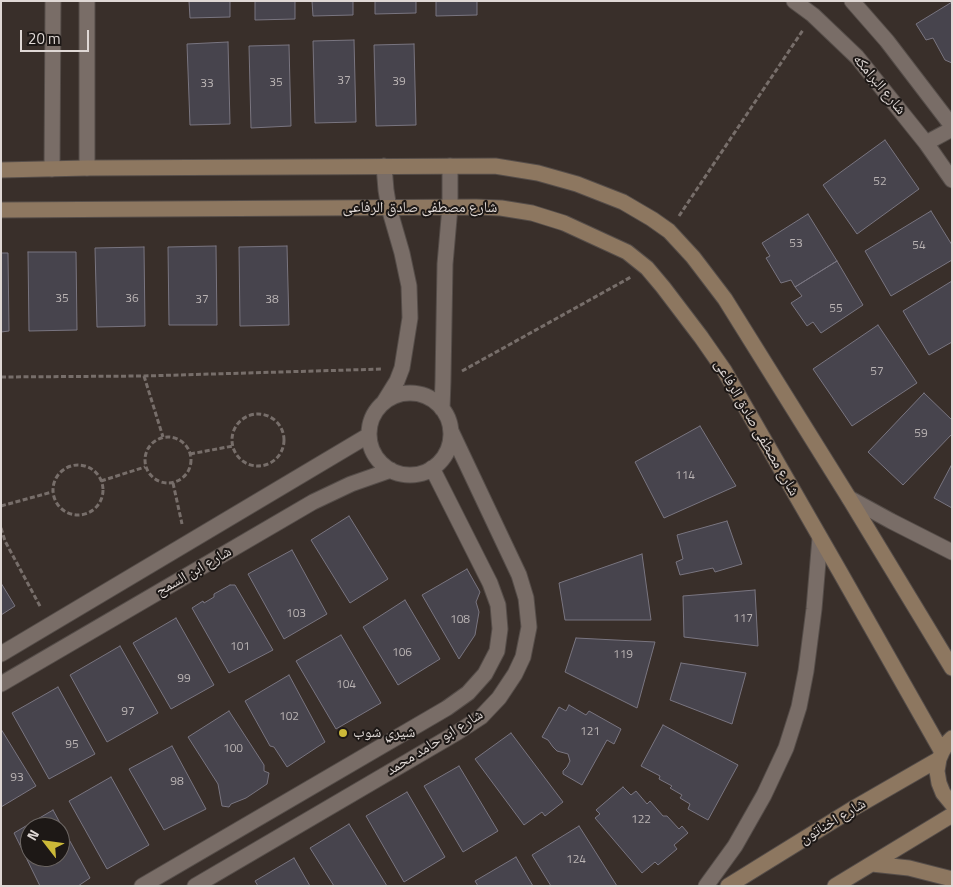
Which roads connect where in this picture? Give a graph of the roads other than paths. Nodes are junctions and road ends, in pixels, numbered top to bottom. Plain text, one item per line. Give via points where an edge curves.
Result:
1 (53, 1) edge
2 (87, 1) edge
3 (794, 1) edge
4 (852, 1) edge
5 (952, 127) edge
6 (926, 142) junction
7 (384, 166) junction
8 (450, 166) junction
9 (87, 168) junction
10 (52, 169) junction
11 (1, 170) edge
12 (952, 180) edge
13 (450, 207) junction
14 (388, 208) junction
15 (1, 210) edge
16 (384, 402) junction
17 (442, 409) junction
18 (451, 431) junction
19 (369, 435) junction
20 (432, 468) junction
21 (391, 470) junction
22 (849, 498) junction
23 (820, 538) junction
24 (952, 552) edge
25 (1, 654) edge
26 (952, 668) edge
27 (1, 684) edge
28 (952, 738) edge
29 (940, 756) junction
30 (952, 804) edge
31 (952, 815) edge
32 (872, 864) junction
33 (952, 878) edge
34 (142, 886) edge
35 (195, 886) edge
36 (706, 886) edge
37 (728, 886) edge
38 (836, 886) edge

1 - 10 street
2 - 9 street
3 - 6 street, شارع البرامكه via 857,57
4 - 5 street, شارع البرامكه
5 - 6 street
6 - 12 street, شارع البرامكه
7 - 8 street
7 - 9 street
7 - 14 street
8 - 13 street
8 - 22 street via 494,166 578,184 623,202 669,231 725,299
9 - 10 street
10 - 11 street
13 - 14 street, شارع مصطفى صادق الرفاعى
13 - 17 street via 445,264
13 - 23 street, شارع مصطفى صادق الرفاعى via 501,208 540,215 627,252 647,268 724,370
14 - 15 street, شارع مصطفى صادق الرفاعى
14 - 16 street via 409,286 410,318 398,381
16 - 17 street via 399,394 415,393 430,398
16 - 19 street via 370,422
17 - 18 street
18 - 20 street via 446,452
18 - 35 street, شارع ابو حامد محمد via 519,576 526,598 528,627 523,657 515,674 481,717
19 - 21 street via 375,456
19 - 25 street, شارع ابن السمح
20 - 21 street via 412,475
20 - 34 street, شارع ابو حامد محمد via 498,604 500,629 497,651 485,674 468,693 447,708
21 - 27 street, شارع ابن السمح via 313,502
22 - 24 street
22 - 26 street
23 - 29 street, شارع مصطفى صادق الرفاعى
23 - 36 street via 806,671 786,748 735,846
28 - 29 street
29 - 30 street via 939,783
29 - 37 street, شارع اخناتون
31 - 32 street
32 - 33 street
32 - 38 street

